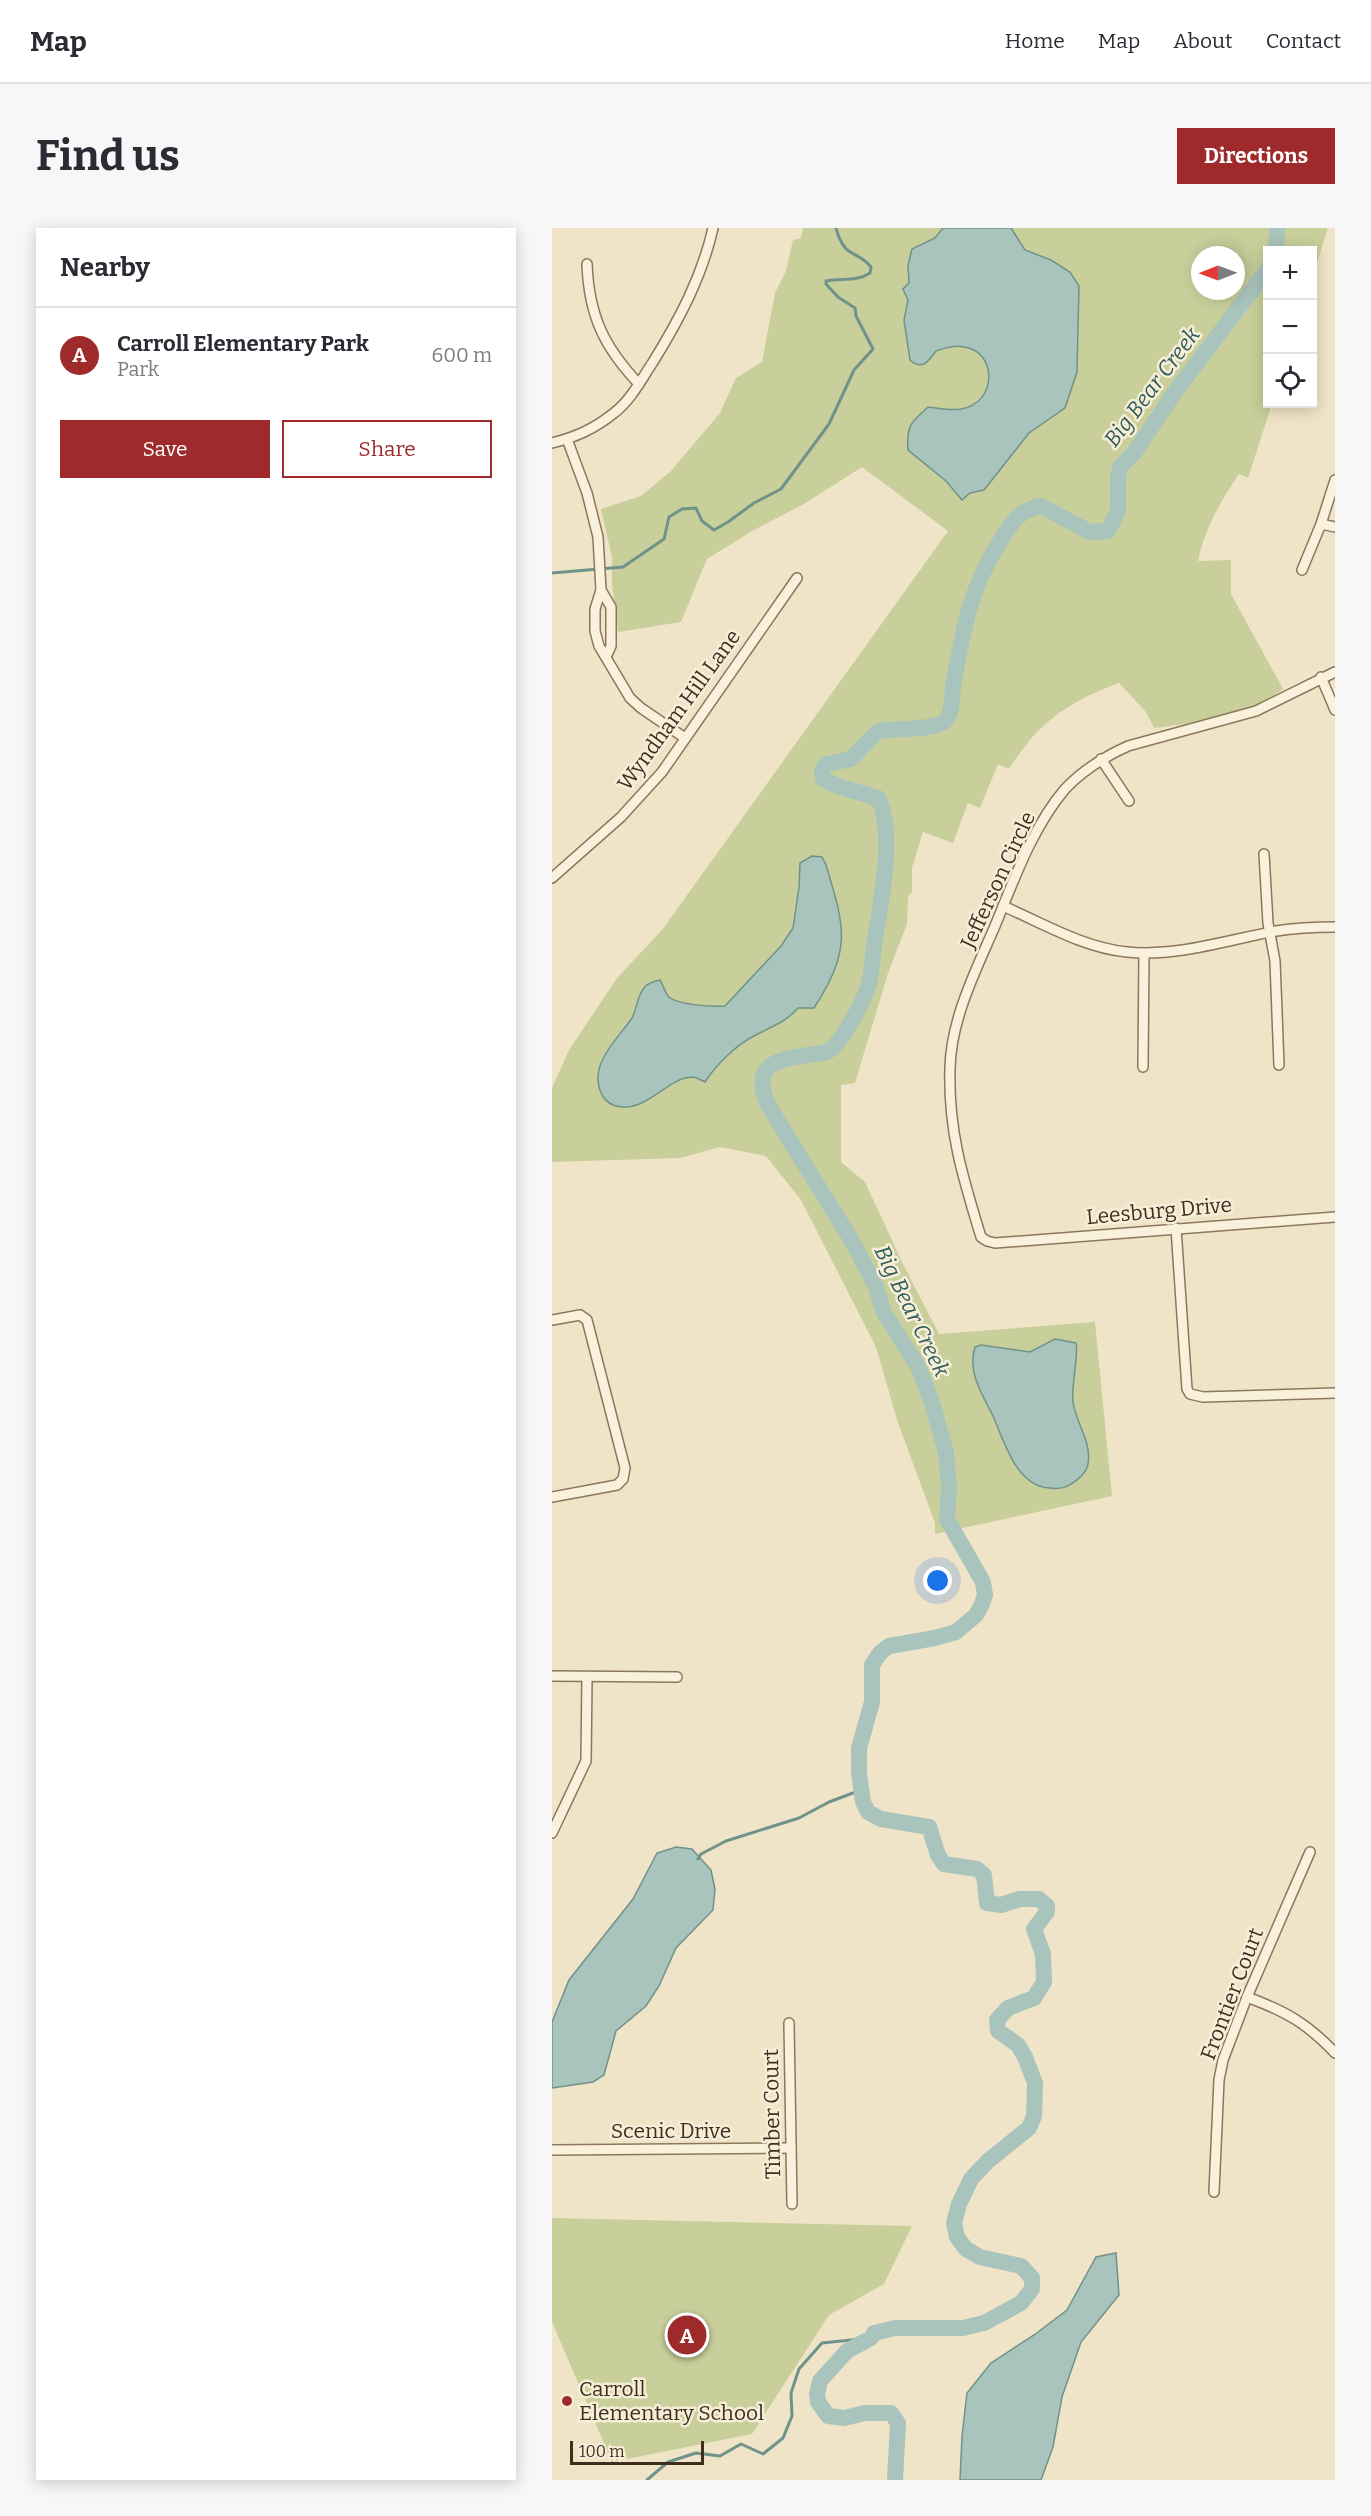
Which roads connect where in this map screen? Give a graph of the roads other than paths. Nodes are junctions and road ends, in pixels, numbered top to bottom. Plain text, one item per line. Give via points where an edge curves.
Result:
1 (713, 228) edge
2 (587, 264) dead end
3 (639, 384) junction
4 (567, 439) junction
5 (552, 443) edge
6 (1335, 480) edge
7 (1321, 524) junction
8 (1335, 527) edge
9 (1302, 570) dead end
10 (797, 578) dead end
11 (601, 590) junction
12 (606, 657) junction
13 (1335, 672) edge
14 (1322, 677) junction
15 (1335, 710) edge
16 (685, 738) junction
17 (1101, 759) junction
18 (1129, 801) dead end
19 (1264, 854) dead end
20 (552, 878) edge
21 (1003, 906) junction
22 (1335, 927) edge
23 (1270, 933) junction
24 (1144, 953) junction
25 (1279, 1065) dead end
26 (1143, 1067) dead end
27 (1335, 1217) edge
28 (1176, 1228) junction
29 (987, 1241) joint
30 (552, 1320) edge
31 (1335, 1393) edge
32 (552, 1497) edge
33 (552, 1676) edge
34 (588, 1677) junction
35 (677, 1677) dead end
36 (552, 1833) edge
37 (1310, 1852) dead end
38 (1247, 1997) junction
39 (789, 2024) dead end
40 (1335, 2053) edge
41 (791, 2148) junction
42 (552, 2150) edge
43 (1214, 2192) dead end
44 (792, 2204) dead end

1 - 3 street via 694,287
2 - 3 street via 588,291 602,334
3 - 4 street via 615,412 577,437
4 - 5 street
4 - 11 street via 587,493 600,556
6 - 7 street
7 - 8 street
7 - 9 street
10 - 16 street, Wyndham Hill Lane
11 - 12 street via 595,609 595,631
11 - 12 street via 611,607 611,646
12 - 16 street via 630,698
13 - 14 street, Jefferson Circle
14 - 15 street
14 - 17 street, Jefferson Circle via 1256,711 1139,742
16 - 20 street, Wyndham Hill Lane via 642,795
17 - 18 street
17 - 21 street, Jefferson Circle via 1053,805
19 - 23 street
21 - 24 street via 1082,940 1124,952
21 - 29 street, Jefferson Circle via 971,983 954,1036 950,1067 954,1144 981,1236
22 - 23 street
23 - 24 street via 1218,945
23 - 25 street via 1275,961
24 - 26 street
27 - 28 street, Leesburg Drive
28 - 29 street, Leesburg Drive
28 - 31 street via 1190,1394 1203,1397
30 - 32 street via 580,1315 587,1320 625,1468 617,1485
33 - 34 street
34 - 35 street
34 - 36 street via 586,1761
37 - 38 street, Frontier Court
38 - 40 street via 1290,2014 1315,2031
38 - 43 street, Frontier Court via 1219,2080
39 - 41 street, Timber Court
41 - 42 street, Scenic Drive
41 - 44 street, Timber Court

